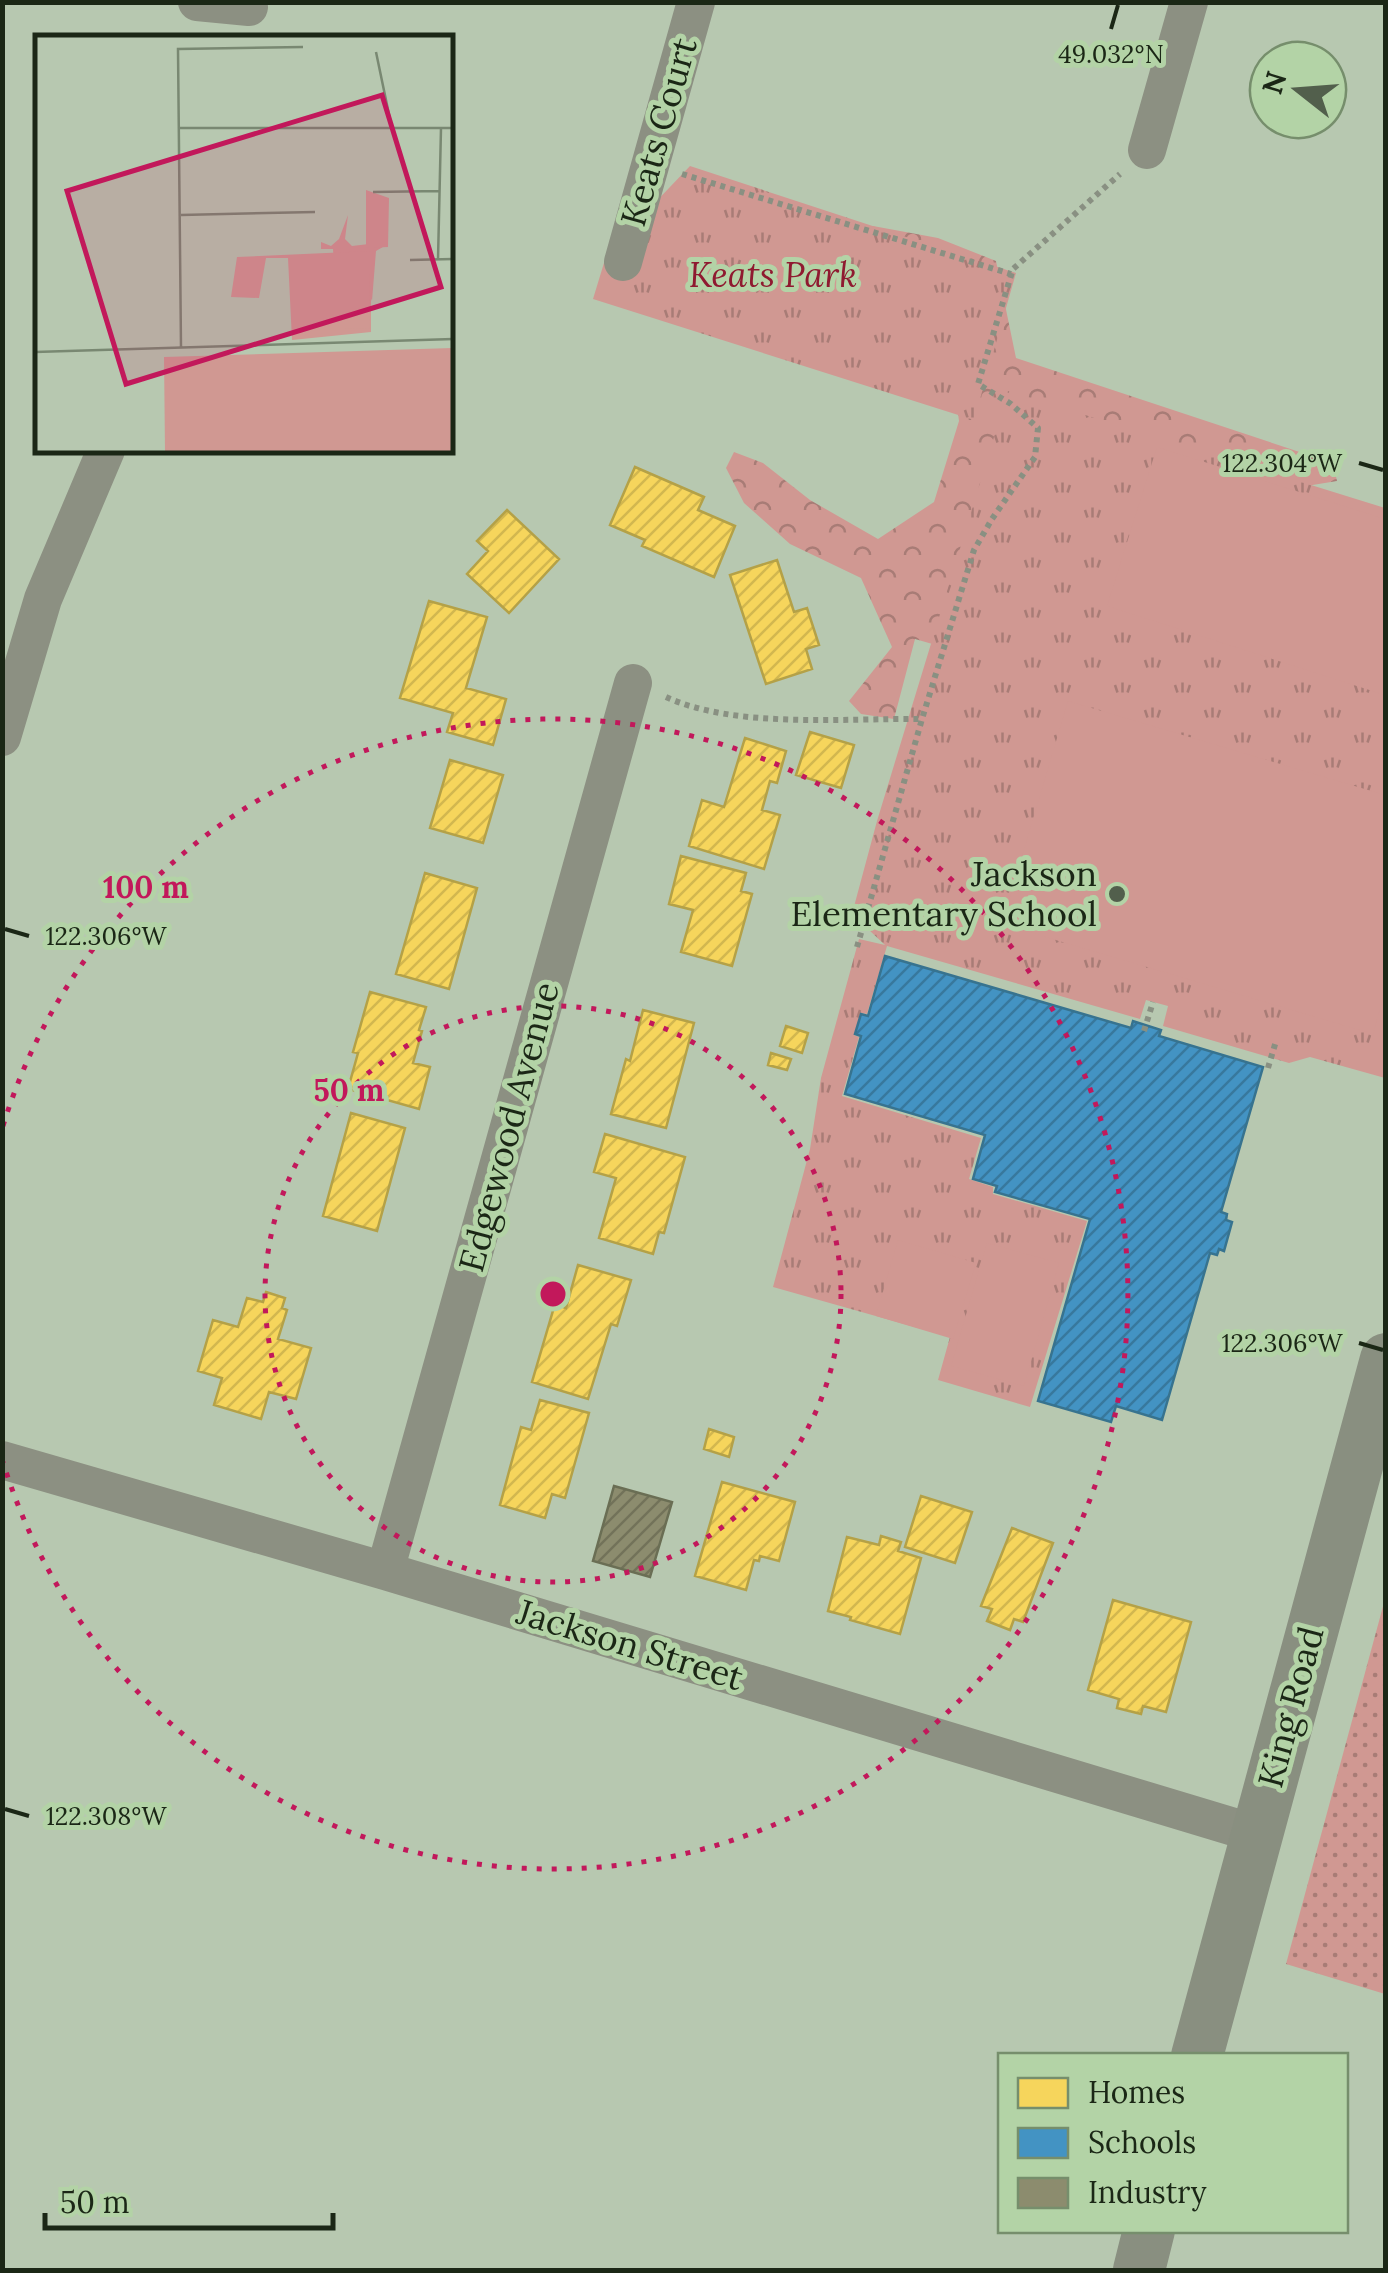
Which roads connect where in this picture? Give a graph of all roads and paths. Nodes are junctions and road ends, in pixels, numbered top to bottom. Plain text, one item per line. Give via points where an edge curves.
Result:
1 (197, 2) edge
2 (696, 2) edge
3 (1189, 2) edge
4 (247, 16) edge
5 (1147, 150) joint
6 (651, 164) junction
7 (622, 262) dead end
8 (1011, 274) junction
9 (105, 452) edge
10 (632, 683) joint
11 (922, 719) junction
12 (2, 737) edge
13 (857, 947) dead end
14 (1153, 1002) dead end
15 (1144, 1032) dead end
16 (1276, 1042) dead end
17 (1268, 1068) dead end
18 (1386, 1359) edge
19 (2, 1460) edge
20 (385, 1571) junction
21 (1257, 1834) junction
22 (1198, 2053) edge
23 (1149, 2233) edge
24 (1139, 2270) edge

1 - 4 street
2 - 6 street, Keats Court
3 - 5 street
5 - 8 path
6 - 7 street, Keats Court
6 - 8 path
8 - 11 path via 978,384 1038,428 1035,457 974,550
9 - 12 street via 42,599
10 - 11 path via 684,706 750,718
10 - 20 street, Edgewood Avenue
11 - 13 path
14 - 15 path
16 - 17 path
18 - 21 street, King Road
19 - 20 street, Jackson Street
20 - 21 street, Jackson Street
21 - 22 street, King Road
23 - 24 street

